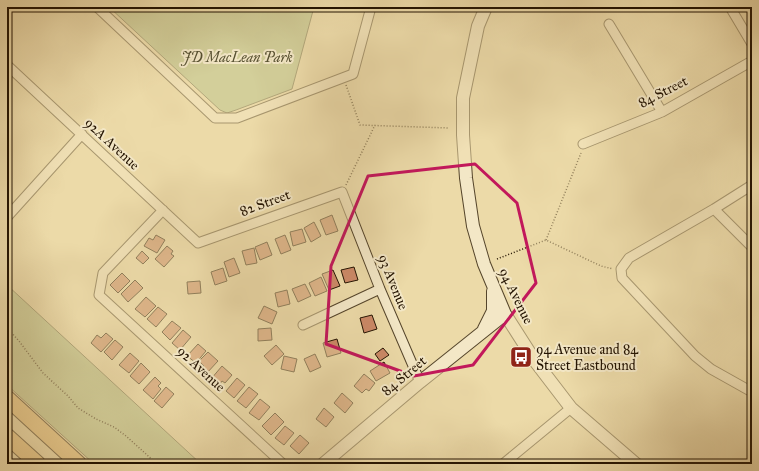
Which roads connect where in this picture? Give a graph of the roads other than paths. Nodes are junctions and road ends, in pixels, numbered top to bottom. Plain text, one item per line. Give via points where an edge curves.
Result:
1 (97, 7) edge
2 (371, 7) edge
3 (486, 7) edge
4 (730, 7) edge
5 (609, 24) dead end
6 (752, 44) edge
7 (752, 61) edge
8 (7, 65) edge
9 (662, 112) junction
10 (82, 134) junction
11 (583, 144) road end
12 (752, 185) edge
13 (342, 192) joint
14 (714, 209) junction
15 (164, 210) junction
16 (7, 215) edge
17 (198, 243) joint
18 (752, 247) edge
19 (493, 284) junction
20 (380, 289) junction
21 (505, 314) junction
22 (303, 325) dead end
23 (486, 329) junction
24 (519, 335) junction
25 (420, 382) junction
26 (752, 392) edge
27 (7, 398) edge
28 (571, 408) junction
29 (7, 436) edge
30 (38, 464) edge
31 (79, 464) edge
32 (283, 464) edge
33 (323, 464) edge
34 (503, 464) edge
35 (636, 464) edge

1 - 2 street via 215,118 237,118 353,74
3 - 19 street, 94 Avenue via 478,26 463,98 463,135 473,226
4 - 6 street
5 - 9 street
7 - 9 street, 84 Street
8 - 10 street, 92A Avenue
9 - 11 street, 84 Street
10 - 15 street, 92A Avenue
10 - 16 street
12 - 14 street
13 - 17 street, 82 Street
13 - 20 street, 93 Avenue
14 - 18 street
14 - 26 street via 629,258 621,270 622,278 695,356 711,369
15 - 17 street, 92A Avenue
15 - 32 street, 92 Avenue via 103,273 99,295
19 - 21 street, 94 Avenue
19 - 23 street via 493,311
20 - 22 street
20 - 25 street, 93 Avenue
21 - 23 street, 84 Street
21 - 24 street, 94 Avenue
23 - 24 street via 507,329
23 - 25 street, 84 Street
24 - 28 street, 94 Avenue via 535,361
25 - 33 street, 84 Street
27 - 31 main road
28 - 34 street
28 - 35 street, 94 Avenue
29 - 30 main road

